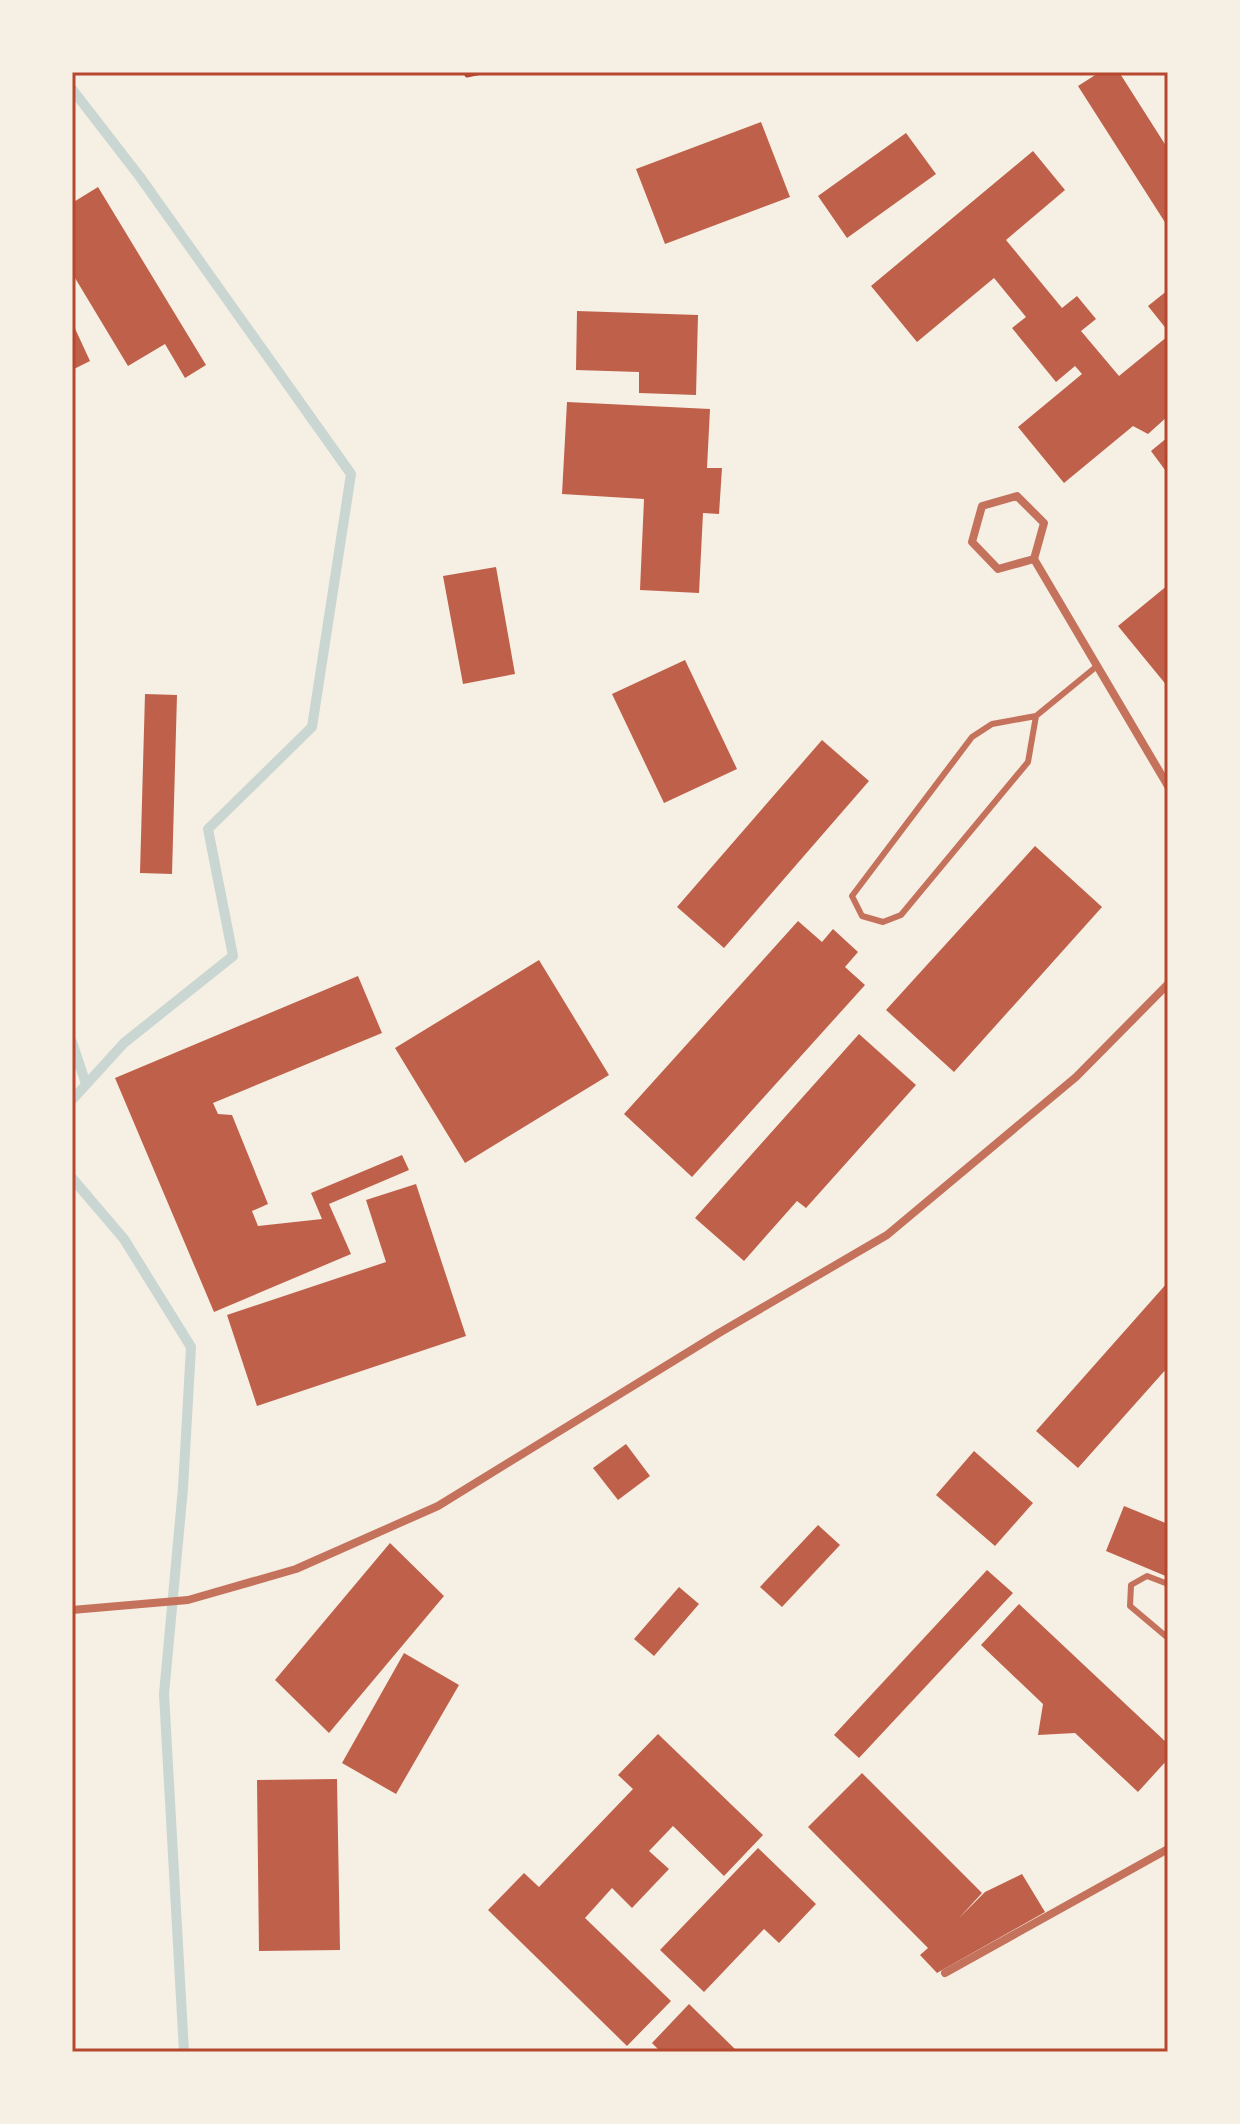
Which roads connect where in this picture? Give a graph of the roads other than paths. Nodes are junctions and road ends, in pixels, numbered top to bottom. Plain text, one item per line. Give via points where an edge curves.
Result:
1 (1034, 559) junction
2 (1097, 666) junction
3 (1036, 716) junction
4 (1168, 786) edge
5 (1168, 984) edge
6 (1168, 1584) edge
7 (72, 1610) edge
8 (1168, 1638) edge
9 (1168, 1849) edge
10 (945, 1973) dead end

1 - 1 street via 1044,523 1017,496 982,506 972,542 998,569
1 - 2 street
2 - 3 lane
2 - 4 street
3 - 3 lane via 992,724 972,737 852,896 862,916 883,922 901,915 1028,762
5 - 7 street via 1076,1077 887,1235 438,1506 296,1569 188,1600
6 - 8 lane via 1147,1576 1131,1585 1130,1606
9 - 10 street

